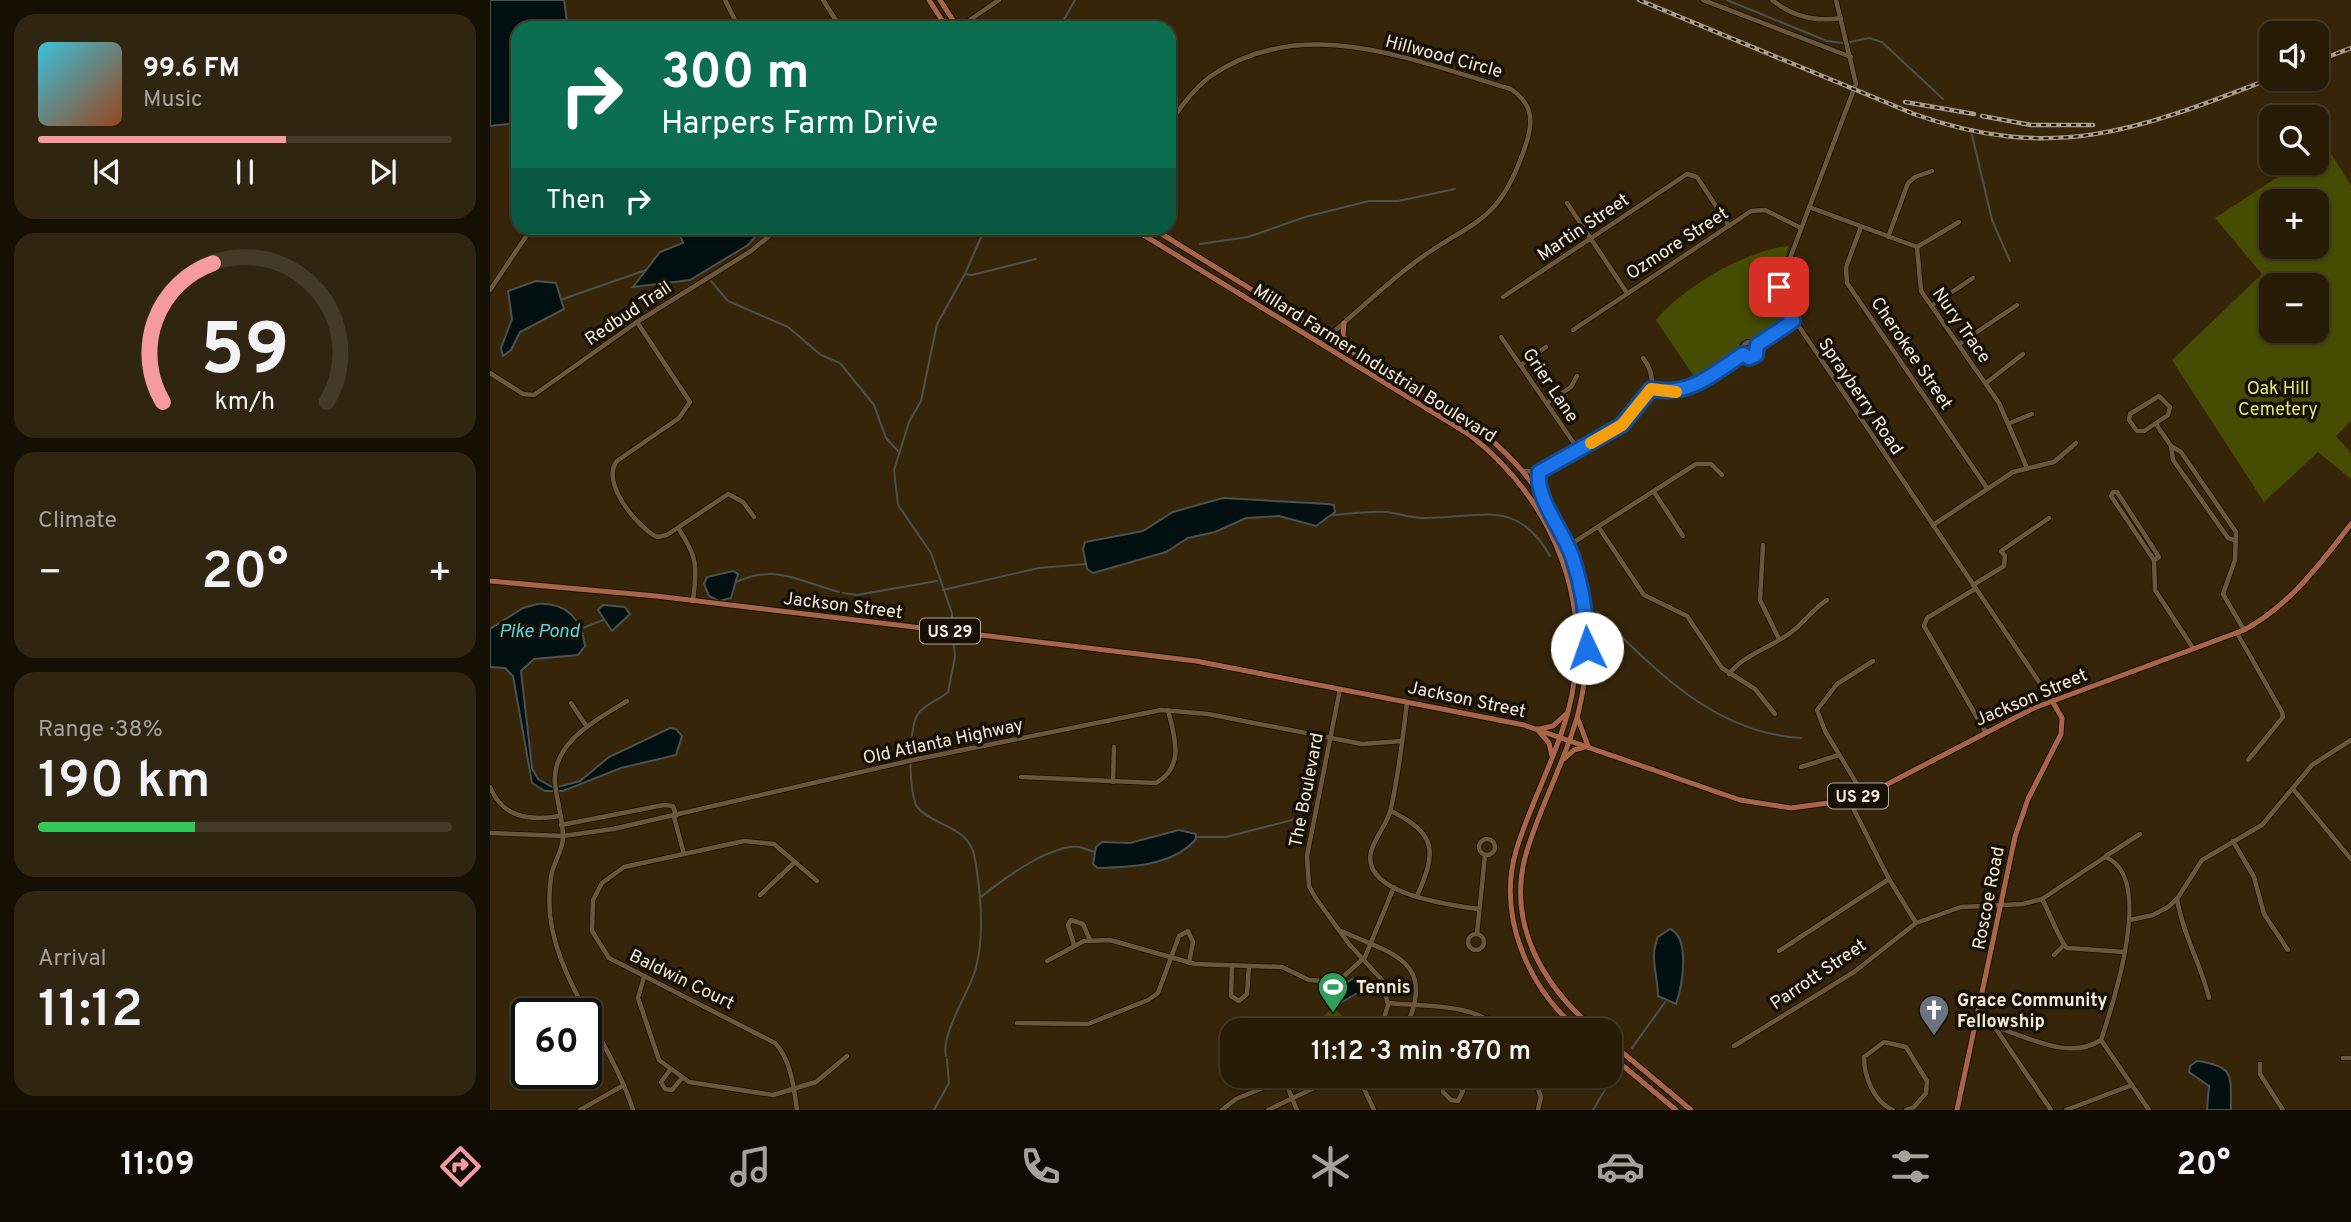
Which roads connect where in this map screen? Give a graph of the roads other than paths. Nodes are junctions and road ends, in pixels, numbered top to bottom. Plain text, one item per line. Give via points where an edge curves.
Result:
1 (724, 0) edge
2 (823, 0) edge
3 (929, 0) edge
4 (940, 0) edge
5 (999, 0) edge
6 (1703, 0) edge
7 (1772, 0) edge
8 (1836, 0) edge
9 (1841, 18) junction
10 (735, 21) edge
11 (836, 21) edge
12 (942, 21) edge
13 (954, 21) edge
14 (968, 21) edge
15 (1851, 57) junction
16 (1176, 115) edge
17 (1932, 171) dead end
18 (1567, 203) dead end
19 (1809, 208) junction
20 (1959, 222) dead end
21 (1729, 226) junction
22 (1860, 227) junction
23 (1801, 228) junction
24 (527, 235) edge
25 (770, 235) edge
26 (1144, 235) edge
27 (1163, 235) edge
28 (1888, 237) junction
29 (1591, 238) junction
30 (1917, 247) junction
31 (1973, 278) dead end
32 (490, 290) edge
33 (1627, 293) junction
34 (1503, 297) dead end
35 (2017, 305) dead end
36 (1931, 306) junction
37 (637, 321) junction
38 (1793, 321) junction
39 (1344, 323) junction
40 (1573, 330) dead end
41 (1328, 337) junction
42 (1502, 337) dead end
43 (1321, 343) junction
44 (1959, 344) junction
45 (1757, 345) junction
46 (1546, 347) dead end
47 (1743, 354) junction
48 (2022, 354) dead end
49 (1643, 358) dead end
50 (1364, 359) junction
51 (1521, 365) junction
52 (490, 373) edge
53 (1577, 376) dead end
54 (1986, 383) junction
55 (1651, 389) junction
56 (1547, 403) junction
57 (2032, 414) dead end
58 (2010, 423) junction
59 (2156, 424) junction
60 (2076, 443) dead end
61 (2171, 446) junction
62 (1578, 449) junction
63 (2027, 468) junction
64 (1523, 471) junction
65 (1539, 472) junction
66 (1722, 475) dead end
67 (1987, 488) junction
68 (1654, 492) junction
69 (1540, 494) junction
70 (754, 517) dead end
71 (2049, 518) dead end
72 (2351, 524) edge
73 (1933, 525) junction
74 (678, 528) junction
75 (1599, 528) junction
76 (1683, 536) dead end
77 (2236, 541) junction
78 (1763, 545) dead end
79 (1569, 547) junction
80 (1560, 551) junction
81 (2154, 560) junction
82 (490, 581) edge
83 (1974, 587) junction
84 (1828, 600) dead end
85 (693, 601) junction
86 (2244, 630) junction
87 (2237, 633) junction
88 (1779, 639) junction
89 (2193, 648) junction
90 (1873, 662) dead end
91 (1729, 674) junction
92 (1340, 688) junction
93 (627, 701) dead end
94 (1407, 701) junction
95 (2052, 701) junction
96 (571, 703) dead end
97 (1168, 710) junction
98 (1568, 712) junction
99 (1775, 714) dead end
100 (1577, 715) junction
101 (587, 727) junction
102 (1537, 729) junction
103 (1985, 732) junction
104 (1560, 736) junction
105 (1330, 738) junction
106 (1570, 739) junction
107 (2351, 740) edge
108 (1402, 741) junction
109 (1588, 746) junction
110 (1114, 747) dead end
111 (1839, 755) junction
112 (1552, 756) junction
113 (2248, 760) dead end
114 (1562, 761) junction
115 (1801, 767) dead end
116 (1021, 777) dead end
117 (1113, 782) junction
118 (490, 787) edge
119 (2293, 789) junction
120 (1863, 794) junction
121 (1848, 799) junction
122 (1391, 811) junction
123 (559, 816) junction
124 (676, 816) junction
125 (561, 825) junction
126 (490, 833) edge
127 (2140, 834) dead end
128 (563, 836) junction
129 (2233, 841) junction
130 (684, 853) junction
131 (1485, 855) dead end
132 (2105, 857) junction
133 (2351, 859) edge
134 (795, 862) junction
135 (1889, 878) junction
136 (817, 881) dead end
137 (1394, 887) junction
138 (761, 895) dead end
139 (1417, 896) junction
140 (2042, 899) junction
141 (2177, 899) junction
142 (2002, 903) junction
143 (1478, 909) junction
144 (2130, 920) junction
145 (1916, 923) junction
146 (1339, 931) junction
147 (1477, 934) dead end
148 (1090, 940) junction
149 (1373, 945) junction
150 (1074, 946) junction
151 (2063, 946) junction
152 (2288, 950) dead end
153 (1779, 951) dead end
154 (2125, 953) junction
155 (2054, 955) dead end
156 (1170, 958) junction
157 (1362, 960) junction
158 (1047, 961) dead end
159 (1189, 963) junction
160 (1232, 965) junction
161 (1250, 966) junction
162 (644, 977) junction
163 (2209, 998) dead end
164 (1388, 1003) junction
165 (1415, 1006) junction
166 (1981, 1007) junction
167 (1384, 1018) edge
168 (1410, 1018) edge
169 (1487, 1018) edge
170 (1566, 1018) edge
171 (1581, 1018) edge
172 (1017, 1023) dead end
173 (1996, 1027) junction
174 (2101, 1040) junction
175 (1734, 1046) dead end
176 (1622, 1052) edge
177 (847, 1056) dead end
178 (2351, 1058) edge
179 (2343, 1059) dead end
180 (2260, 1064) dead end
181 (1622, 1065) edge
182 (670, 1070) junction
183 (1450, 1077) edge
184 (682, 1078) junction
185 (624, 1084) junction
186 (2132, 1085) junction
187 (1264, 1088) edge
188 (1288, 1088) edge
189 (1313, 1088) edge
190 (1364, 1088) edge
191 (1538, 1088) edge
192 (794, 1090) junction
193 (1292, 1098) junction
194 (1914, 1109) edge
195 (580, 1110) edge
196 (634, 1110) edge
197 (797, 1110) edge
198 (1222, 1110) edge
199 (1268, 1110) edge
200 (1297, 1110) edge
201 (1374, 1110) edge
202 (1538, 1110) edge
203 (1676, 1110) edge
204 (1691, 1110) edge
205 (1893, 1110) edge
206 (1906, 1110) edge
207 (1957, 1110) edge
208 (2051, 1110) edge
209 (2066, 1110) edge
210 (2149, 1110) edge
211 (2283, 1110) edge

1 - 10 street
2 - 11 street
3 - 12 main road
4 - 13 main road
5 - 14 street
6 - 15 street
7 - 9 street via 1818,20
8 - 9 street, Sprayberry Road
9 - 15 street, Sprayberry Road
15 - 19 street, Sprayberry Road via 1855,90
16 - 39 street, Hillwood Circle via 1199,86 1232,64 1276,46 1319,42 1360,48 1510,89 1520,96 1528,106 1531,125 1512,182 1495,209 1407,268
17 - 28 street via 1908,183
18 - 29 street
19 - 22 street
19 - 23 street, Sprayberry Road
20 - 30 street
21 - 23 street, Ozmore Street via 1762,209
21 - 29 street, Martin Street via 1697,177 1687,174
21 - 33 street, Ozmore Street
22 - 28 street
22 - 67 street, Cherokee Street via 1846,268 1847,283
23 - 38 street, Sprayberry Road via 1779,290 1781,303
24 - 32 street
25 - 37 street, Redbud Trail
26 - 43 main road, Millard Farmer Industrial Boulevard
27 - 41 main road, Millard Farmer Industrial Boulevard
28 - 30 street
29 - 33 street
29 - 34 street, Martin Street
30 - 36 street, Nury Trace via 1919,282
31 - 36 street
33 - 40 street, Ozmore Street
35 - 44 street
36 - 44 street, Nury Trace
37 - 52 street, Redbud Trail via 534,395 523,394
37 - 74 street via 690,402 679,418 617,461 611,483 651,534 662,537
38 - 45 street
38 - 73 street, Sprayberry Road
39 - 41 street, Hillwood Circle
39 - 50 main road via 1345,341
41 - 43 street, Hillwood Circle
41 - 50 main road, Millard Farmer Industrial Boulevard
42 - 51 street, Grier Lane
43 - 80 main road, Millard Farmer Industrial Boulevard via 1492,453 1533,500
44 - 54 street, Nury Trace
45 - 47 street via 1754,357
45 - 47 street via 1745,343
46 - 51 street
47 - 55 street via 1686,390
48 - 54 street
49 - 55 street via 1652,373
50 - 64 main road, Millard Farmer Industrial Boulevard via 1469,423
51 - 56 street, Grier Lane
53 - 56 street via 1571,387
54 - 58 street, Nury Trace
55 - 62 street via 1622,425
56 - 62 street, Grier Lane
57 - 58 street
58 - 63 street, Nury Trace
59 - 59 street via 2139,432 2129,418 2161,397 2170,411
59 - 61 street
60 - 63 street via 2054,462
61 - 77 street via 2181,452 2234,529
61 - 77 street via 2172,457 2228,538
62 - 65 street
63 - 67 street
64 - 65 street
64 - 69 main road, Millard Farmer Industrial Boulevard
65 - 69 street
66 - 68 street via 1713,465 1700,463
67 - 73 street
68 - 75 street
68 - 76 street
69 - 79 main road, Millard Farmer Industrial Boulevard
70 - 74 street via 743,502 728,494
71 - 83 street via 2001,551 2004,566
72 - 86 main road, Jackson Street / US 29 via 2272,614
73 - 83 street, Sprayberry Road
74 - 85 street via 695,555
75 - 79 street
75 - 91 street via 1644,595 1687,616
77 - 86 street via 2224,596
78 - 88 street via 1761,605
79 - 80 street
79 - 100 main road, Millard Farmer Industrial Boulevard via 1586,624 1586,671
80 - 98 main road, Millard Farmer Industrial Boulevard via 1576,622 1576,666
81 - 81 street via 2160,556 2113,492 2111,496
81 - 89 street via 2155,590
82 - 85 main road, Jackson Street / US 29
83 - 95 street, Sprayberry Road
83 - 103 street via 1927,618 1924,626
84 - 88 street
85 - 92 main road, Jackson Street / US 29 via 1196,661
86 - 87 main road, Jackson Street / US 29
87 - 89 main road, Jackson Street / US 29
87 - 113 street via 2283,717
88 - 91 street via 1738,663
89 - 95 main road, Jackson Street / US 29
90 - 111 street via 1837,684 1817,710
91 - 99 street via 1755,689
92 - 94 main road, Jackson Street / US 29
92 - 105 street, The Boulevard
93 - 101 street
94 - 102 main road, Jackson Street / US 29
94 - 108 street
95 - 103 main road, Jackson Street / US 29
95 - 142 main road, Roscoe Road via 2061,715 2062,734 2022,812
96 - 101 street
97 - 105 street, Old Atlanta Highway via 1294,728
97 - 117 street via 1177,755 1169,774 1156,783
97 - 124 street, Old Atlanta Highway via 885,766
98 - 102 main road via 1558,724
98 - 104 main road, Millard Farmer Industrial Boulevard
100 - 106 main road, Millard Farmer Industrial Boulevard
100 - 109 main road
101 - 123 street via 558,759
102 - 104 main road, Jackson Street / US 29
102 - 112 main road via 1549,743
103 - 120 main road, Jackson Street / US 29
104 - 106 main road, Jackson Street / US 29
104 - 112 main road, Millard Farmer Industrial Boulevard
105 - 108 street, Old Atlanta Highway via 1362,744
105 - 146 street, The Boulevard via 1307,873 1315,897
106 - 109 main road, Jackson Street / US 29
106 - 114 main road, Millard Farmer Industrial Boulevard
107 - 119 street via 2312,765
108 - 122 street
109 - 114 main road via 1574,750
109 - 121 main road, Jackson Street / US 29 via 1763,805 1798,807
110 - 117 street
111 - 115 street
111 - 120 street
112 - 170 main road, Millard Farmer Industrial Boulevard via 1515,855 1511,896 1516,931 1531,973
114 - 171 main road, Millard Farmer Industrial Boulevard via 1526,856 1522,907 1529,941 1546,978
116 - 117 street
118 - 123 street via 502,806 519,816 538,820
119 - 129 street via 2262,825
119 - 133 street
120 - 121 main road, Jackson Street / US 29
121 - 135 street
122 - 137 street via 1371,853 1371,864 1380,880
122 - 139 street via 1418,825 1428,840 1429,869
123 - 125 street
124 - 125 street via 673,806 664,805
124 - 128 street, Old Atlanta Highway
124 - 130 street
125 - 128 street
126 - 128 street, Old Atlanta Highway
127 - 132 street
128 - 185 street via 550,887 554,937
129 - 141 street via 2202,860
129 - 152 street via 2254,877 2264,914
130 - 134 street, Baldwin Court via 752,842 774,844
130 - 162 street, Baldwin Court via 624,867 602,883 593,900 596,941 618,964
131 - 143 street
132 - 140 street
132 - 144 street via 2116,863 2126,884
134 - 136 street, Baldwin Court
134 - 138 street
135 - 145 street
135 - 153 street
137 - 139 street
137 - 149 street
139 - 143 street via 1436,904
140 - 142 street, Parrott Street
140 - 151 street
141 - 144 street via 2160,912
141 - 163 street via 2182,929
142 - 145 street, Parrott Street via 1961,907
142 - 166 main road, Roscoe Road
143 - 147 street
144 - 154 street
145 - 175 street, Parrott Street via 1854,971
146 - 149 street
146 - 157 street, The Boulevard
148 - 150 street
148 - 150 street via 1083,924 1071,920 1068,925
148 - 156 street via 1110,940
149 - 157 street
149 - 165 street via 1398,955 1412,972
150 - 158 street
151 - 154 street
151 - 155 street
154 - 174 street
156 - 159 street
156 - 159 street via 1179,936 1188,931 1193,942
156 - 172 street via 1155,995 1097,1022
157 - 161 street via 1344,976 1323,981 1309,980 1282,967
157 - 164 street, The Boulevard via 1382,980
159 - 160 street
160 - 161 street
160 - 161 street via 1231,996 1239,1001 1247,994
162 - 182 street via 638,998 659,1060
162 - 192 street, Baldwin Court via 775,1043
164 - 165 street
164 - 167 street
165 - 168 street
165 - 169 street
166 - 173 street
166 - 207 main road, Roscoe Road
173 - 174 street via 2067,1050
173 - 208 street
174 - 186 street
176 - 204 main road
177 - 192 street via 816,1082
178 - 179 street
180 - 211 street via 2260,1074
181 - 203 main road
182 - 184 street
182 - 184 street via 661,1082 665,1089 672,1090
183 - 183 street via 1443,1092 1458,1101 1463,1091
184 - 192 street via 756,1094
185 - 195 street
185 - 196 street
186 - 209 street
186 - 210 street
187 - 198 street
188 - 193 street
189 - 193 street
190 - 201 street
191 - 202 street
192 - 197 street, Baldwin Court
193 - 199 street
193 - 200 street
194 - 205 street via 1926,1093 1927,1081 1906,1047 1884,1042 1864,1057 1864,1069 1884,1106
194 - 206 street

